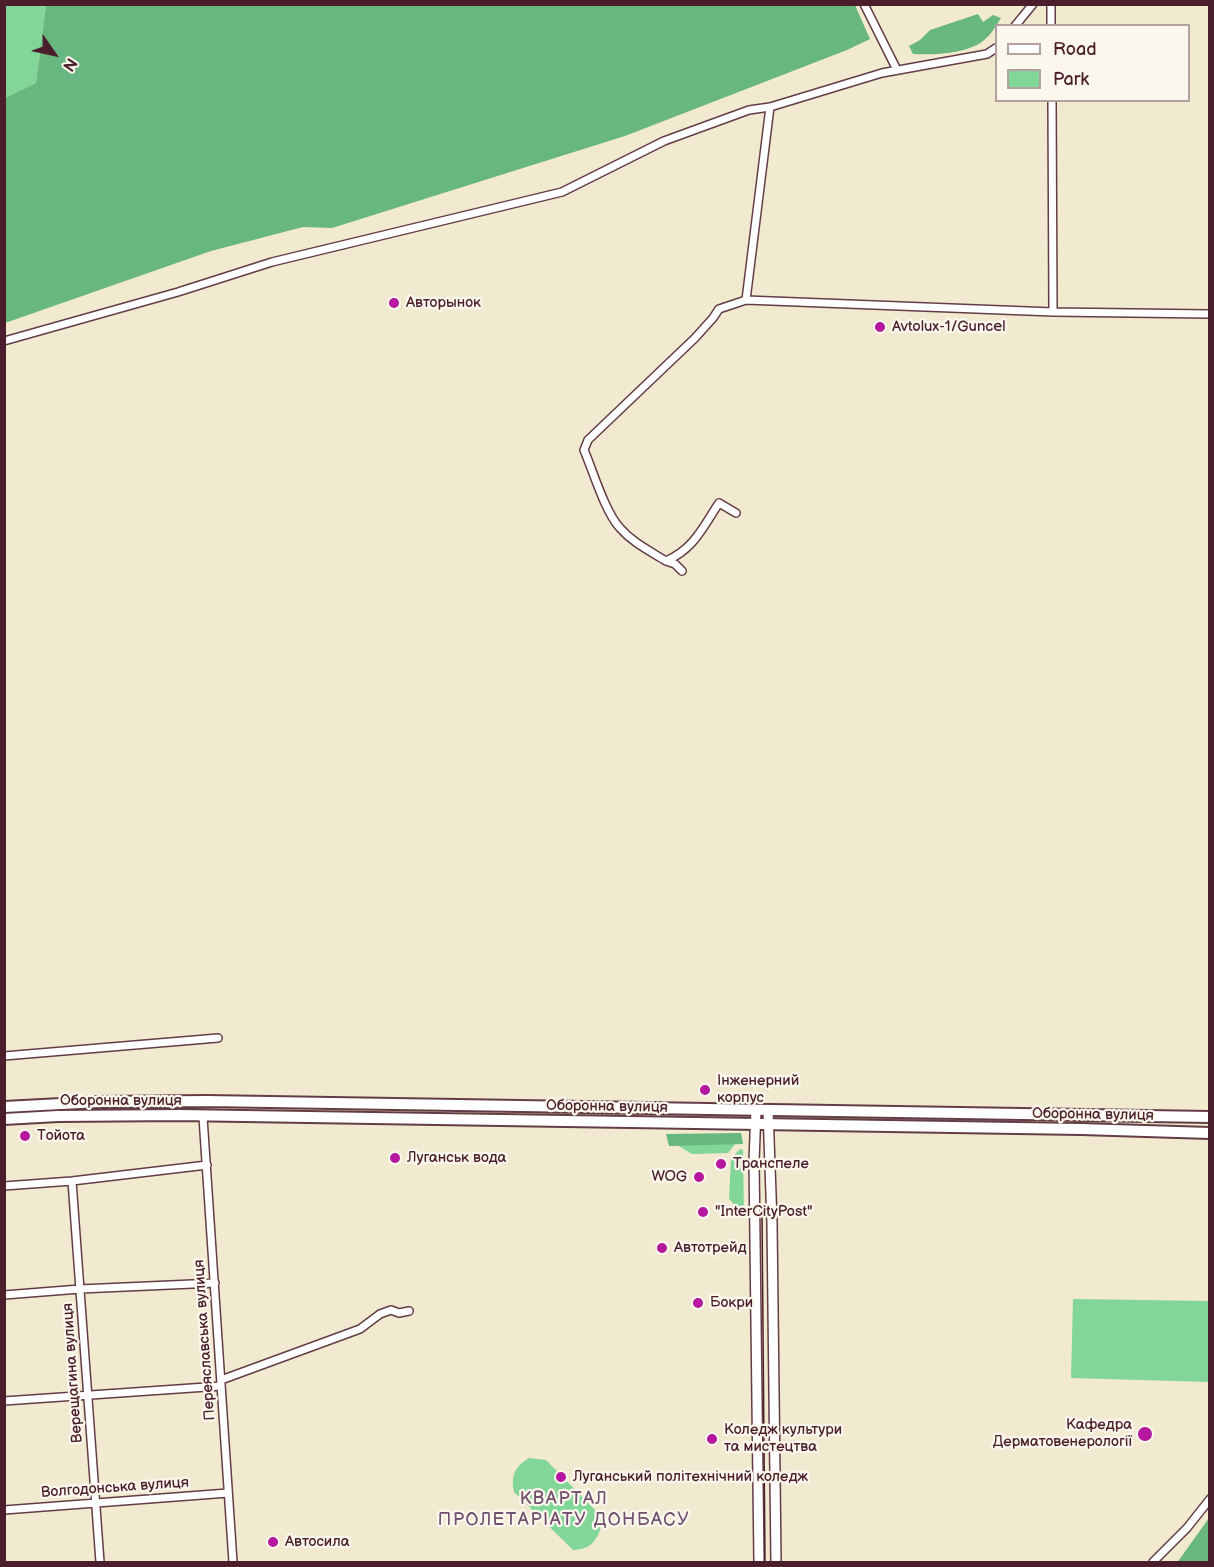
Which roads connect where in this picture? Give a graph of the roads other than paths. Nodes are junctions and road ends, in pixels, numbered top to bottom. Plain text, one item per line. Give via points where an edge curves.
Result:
1 (864, 4) edge
2 (1033, 4) edge
3 (1051, 4) edge
4 (1017, 24) edge
5 (1051, 24) edge
6 (995, 49) edge
7 (897, 70) junction
8 (1052, 102) edge
9 (770, 107) junction
10 (746, 300) junction
11 (1053, 312) junction
12 (1209, 314) edge
13 (4, 341) edge
14 (736, 513) dead end
15 (666, 561) junction
16 (682, 571) dead end
17 (218, 1038) dead end
18 (4, 1056) edge
19 (4, 1107) edge
20 (756, 1110) junction
21 (768, 1110) junction
22 (203, 1117) junction
23 (1209, 1117) edge
24 (4, 1119) edge
25 (756, 1124) junction
26 (768, 1124) junction
27 (1209, 1133) edge
28 (207, 1165) junction
29 (72, 1181) junction
30 (4, 1186) edge
31 (755, 1223) junction
32 (772, 1223) junction
33 (215, 1283) junction
34 (80, 1289) junction
35 (4, 1295) edge
36 (409, 1311) dead end
37 (221, 1383) junction
38 (88, 1395) junction
39 (4, 1401) edge
40 (228, 1493) junction
41 (1209, 1499) edge
42 (96, 1502) junction
43 (4, 1510) edge
44 (100, 1563) edge
45 (233, 1563) edge
46 (759, 1563) edge
47 (776, 1563) edge
48 (1152, 1563) edge

1 - 7 street
2 - 4 street
3 - 5 street
6 - 7 street via 987,54
7 - 9 street
8 - 11 street
9 - 10 street
9 - 13 street via 749,110 664,141 562,192 272,262
10 - 11 street
10 - 15 street via 718,309 695,338 588,440 584,450 618,527 635,543
11 - 12 street
14 - 15 street via 719,503 692,544 681,555
15 - 16 street
17 - 18 street
19 - 20 main road, Оборонна вулиця via 159,1101
20 - 21 main road, Оборонна вулиця
20 - 25 street
21 - 23 main road, Оборонна вулиця
21 - 26 street
22 - 24 main road, Оборонна вулиця
22 - 25 main road, Оборонна вулиця
22 - 28 street, Переяславська вулиця
25 - 26 main road, Оборонна вулиця
25 - 31 street
26 - 27 main road, Оборонна вулиця
26 - 32 street
28 - 29 street
28 - 33 street, Переяславська вулиця
29 - 30 street
29 - 34 street, Верещагина вулиця
31 - 32 street
31 - 46 street
32 - 47 street
33 - 34 street
33 - 37 street, Переяславська вулиця
34 - 35 street
34 - 38 street, Верещагина вулиця
36 - 37 street via 380,1314 360,1329
37 - 38 street
37 - 40 street, Переяславська вулиця
38 - 39 street
38 - 42 street, Верещагина вулиця
40 - 42 street, Волгодонська вулиця
40 - 45 street, Переяславська вулиця
41 - 48 street
42 - 43 street, Волгодонська вулиця
42 - 44 street, Верещагина вулиця

